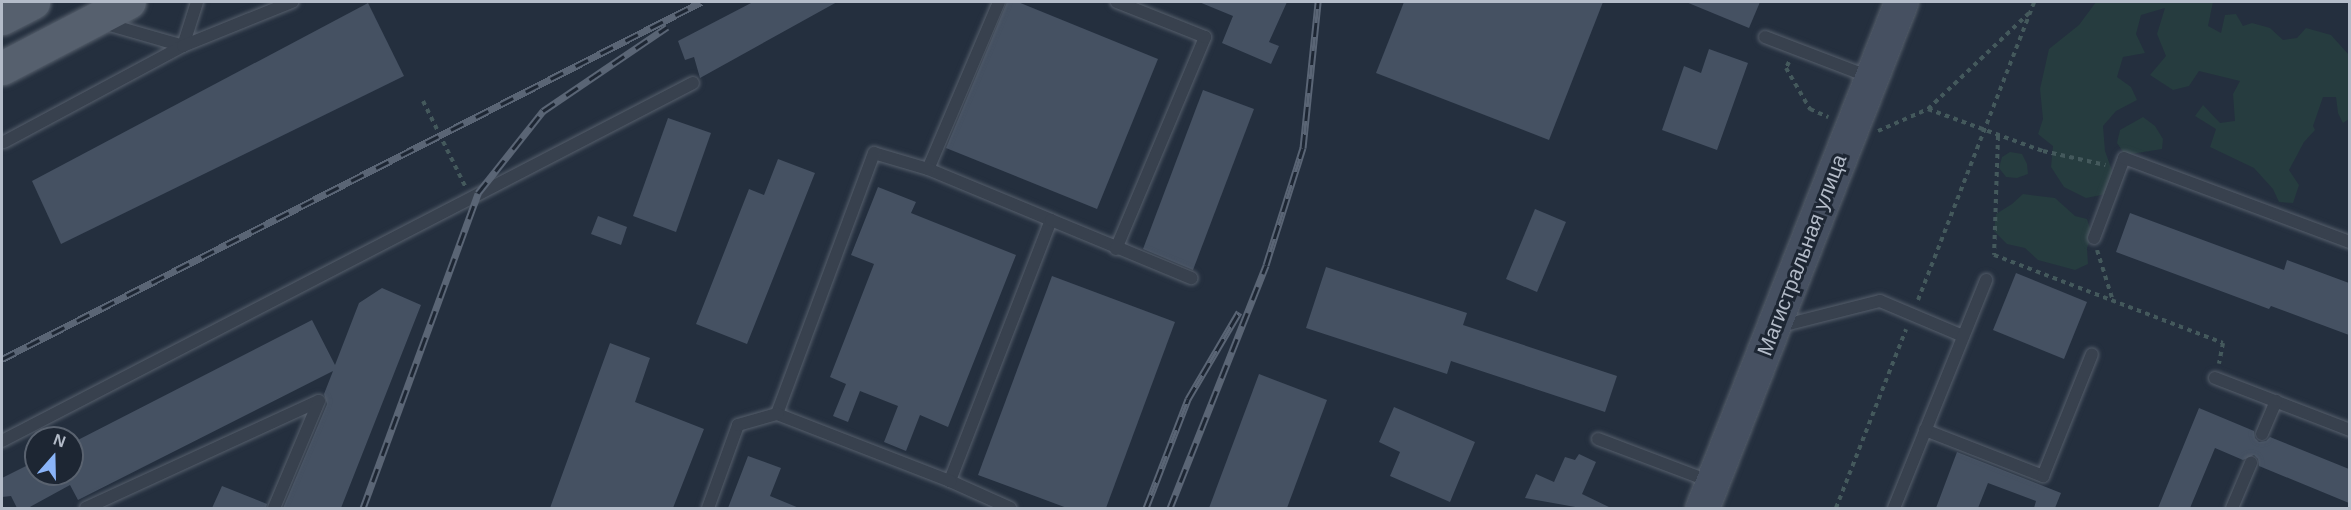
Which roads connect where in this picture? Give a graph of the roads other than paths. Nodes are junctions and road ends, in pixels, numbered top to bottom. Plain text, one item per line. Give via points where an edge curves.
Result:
1 (33, 2) edge
2 (129, 2) edge
3 (197, 2) edge
4 (292, 2) edge
5 (999, 2) edge
6 (1117, 2) edge
7 (1901, 2) edge
8 (2, 18) edge
9 (93, 20) junction
10 (1764, 37) dead end
11 (183, 46) junction
12 (2, 68) edge
13 (1871, 77) junction
14 (693, 83) dead end
15 (4, 142) dead end
16 (928, 169) junction
17 (1052, 220) junction
18 (2094, 238) road end
19 (2349, 242) edge
20 (1116, 249) junction
21 (1191, 278) dead end
22 (1986, 280) dead end
23 (1773, 328) junction
24 (1963, 336) junction
25 (2091, 354) dead end
26 (2216, 378) road end
27 (2276, 401) junction
28 (777, 414) junction
29 (1925, 430) junction
30 (2349, 430) edge
31 (2262, 434) dead end
32 (1598, 439) dead end
33 (2, 441) edge
34 (2251, 463) dead end
35 (950, 482) junction
36 (1707, 495) edge
37 (86, 508) edge
38 (274, 508) edge
39 (708, 508) edge
40 (1010, 508) edge
41 (1894, 508) edge
42 (2232, 508) edge

1 - 8 main road
2 - 9 main road
3 - 11 lane
4 - 11 lane
5 - 16 lane
6 - 20 lane via 1205,37
7 - 13 main road, Магистральная улица
9 - 11 lane
9 - 12 main road
10 - 13 lane
11 - 15 lane
13 - 23 main road, Магистральная улица
14 - 33 lane
16 - 17 lane
16 - 28 lane via 874,153
17 - 20 lane
17 - 35 lane
18 - 19 lane via 2124,158
20 - 21 lane
22 - 24 lane
23 - 24 lane via 1880,301
23 - 36 main road, Магистральная улица
24 - 29 lane
25 - 29 lane via 2043,476
26 - 27 lane
27 - 30 lane
27 - 31 lane
28 - 35 lane
28 - 39 lane via 738,425
29 - 41 lane
32 - 36 lane
34 - 42 lane
35 - 40 lane
37 - 38 lane via 319,401

